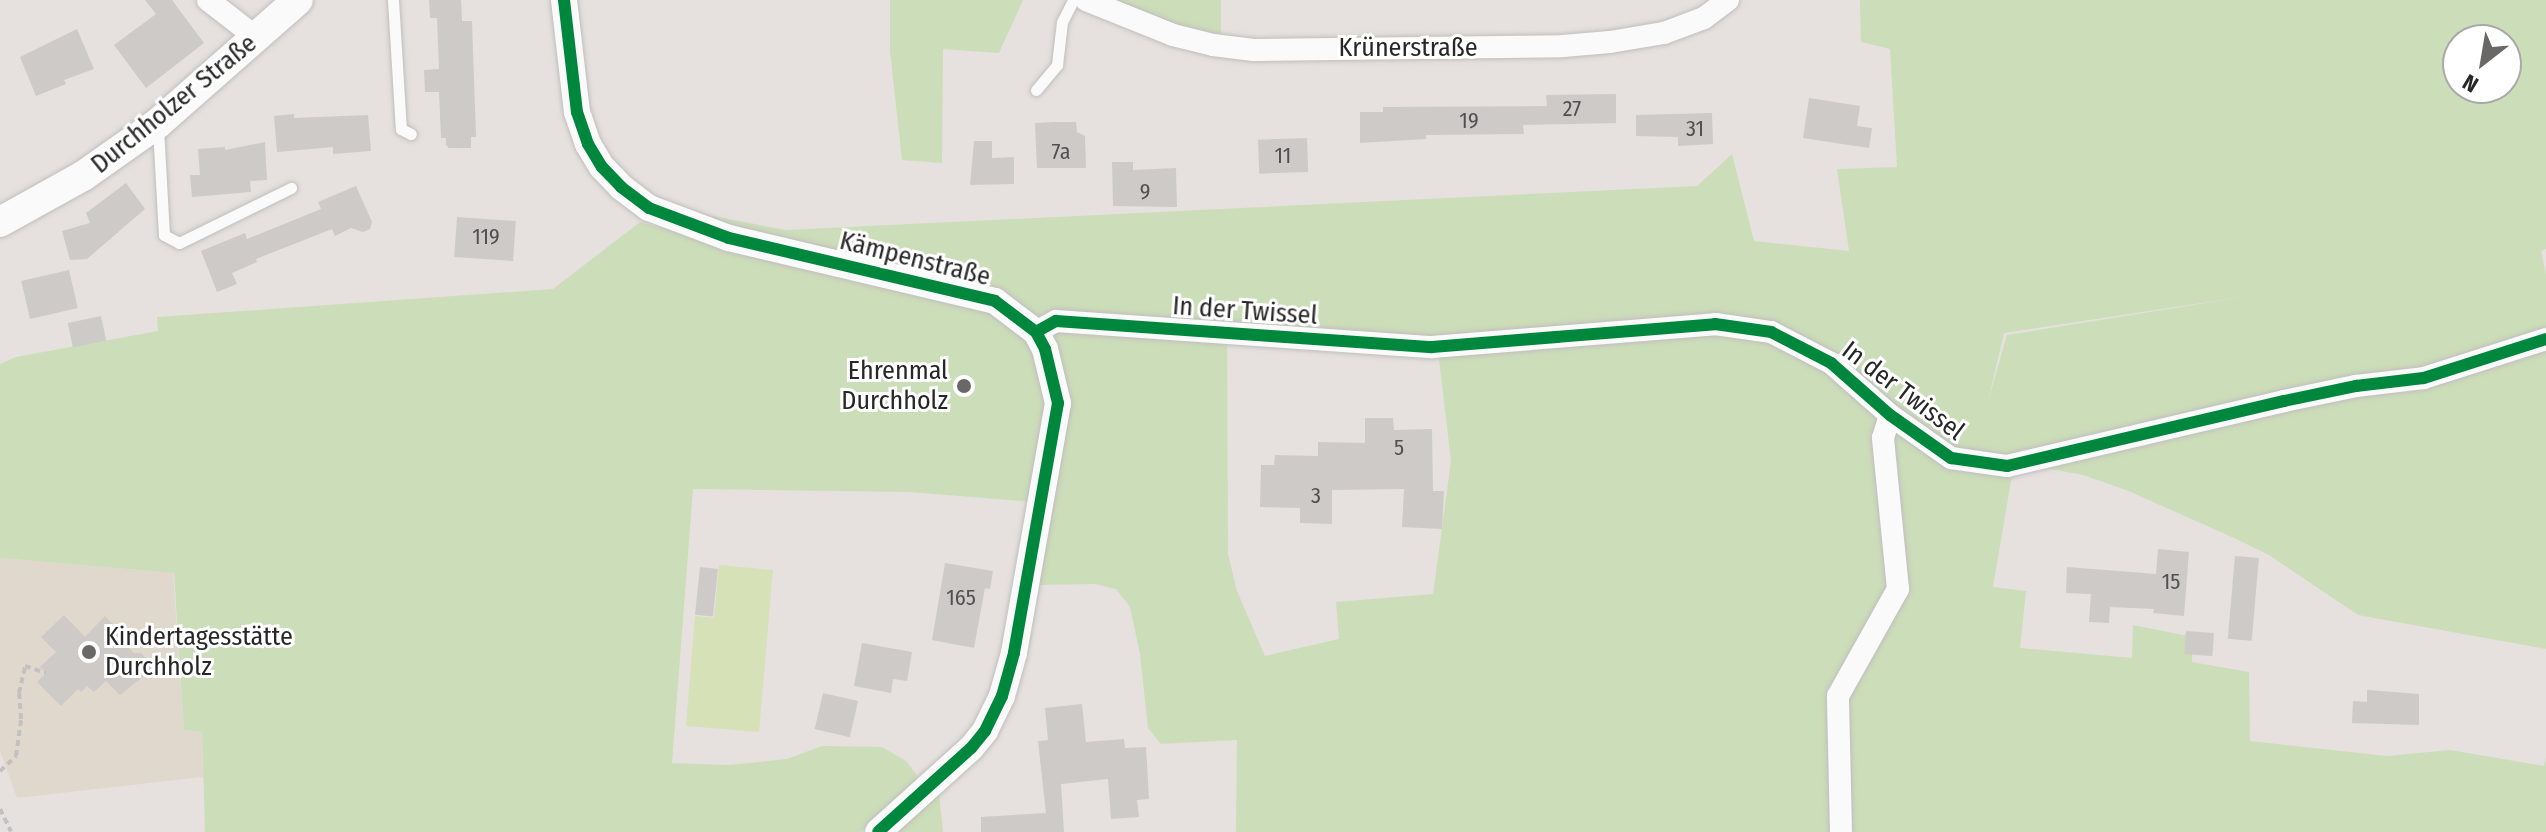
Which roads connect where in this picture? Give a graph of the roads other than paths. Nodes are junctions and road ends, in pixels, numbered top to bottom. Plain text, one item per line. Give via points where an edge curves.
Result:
1 (208, 0) edge
2 (298, 0) edge
3 (393, 0) edge
4 (564, 0) edge
5 (1073, 0) edge
6 (1086, 0) edge
7 (1728, 0) edge
8 (257, 38) junction
9 (1036, 90) dead end
10 (158, 123) junction
11 (411, 134) dead end
12 (291, 188) dead end
13 (0, 222) edge
14 (1036, 332) junction
15 (2546, 339) edge
16 (1890, 415) junction
17 (878, 832) edge
18 (1841, 832) edge

1 - 8 street
2 - 8 main road, Durchholzer Straße
3 - 11 lane via 401,129
4 - 14 street, Kämpenstraße via 577,112 588,144 621,187 649,208 729,238 995,301
5 - 9 lane via 1062,22 1057,65
6 - 7 street, Krünerstraße via 1173,35 1254,50 1610,42 1664,33 1704,18
8 - 10 main road, Durchholzer Straße
10 - 12 lane via 164,235 179,243
10 - 13 main road, Durchholzer Straße via 83,176
14 - 16 street, In der Twissel via 1056,321 1432,347 1715,324 1771,332 1831,363
14 - 17 street, Kämpenstraße via 1053,372 1058,403 1002,696 971,748
15 - 16 street, In der Twissel via 2424,378 2284,401 2007,466 1951,458
16 - 18 street, In der Twissel via 1883,438 1898,589 1838,696

